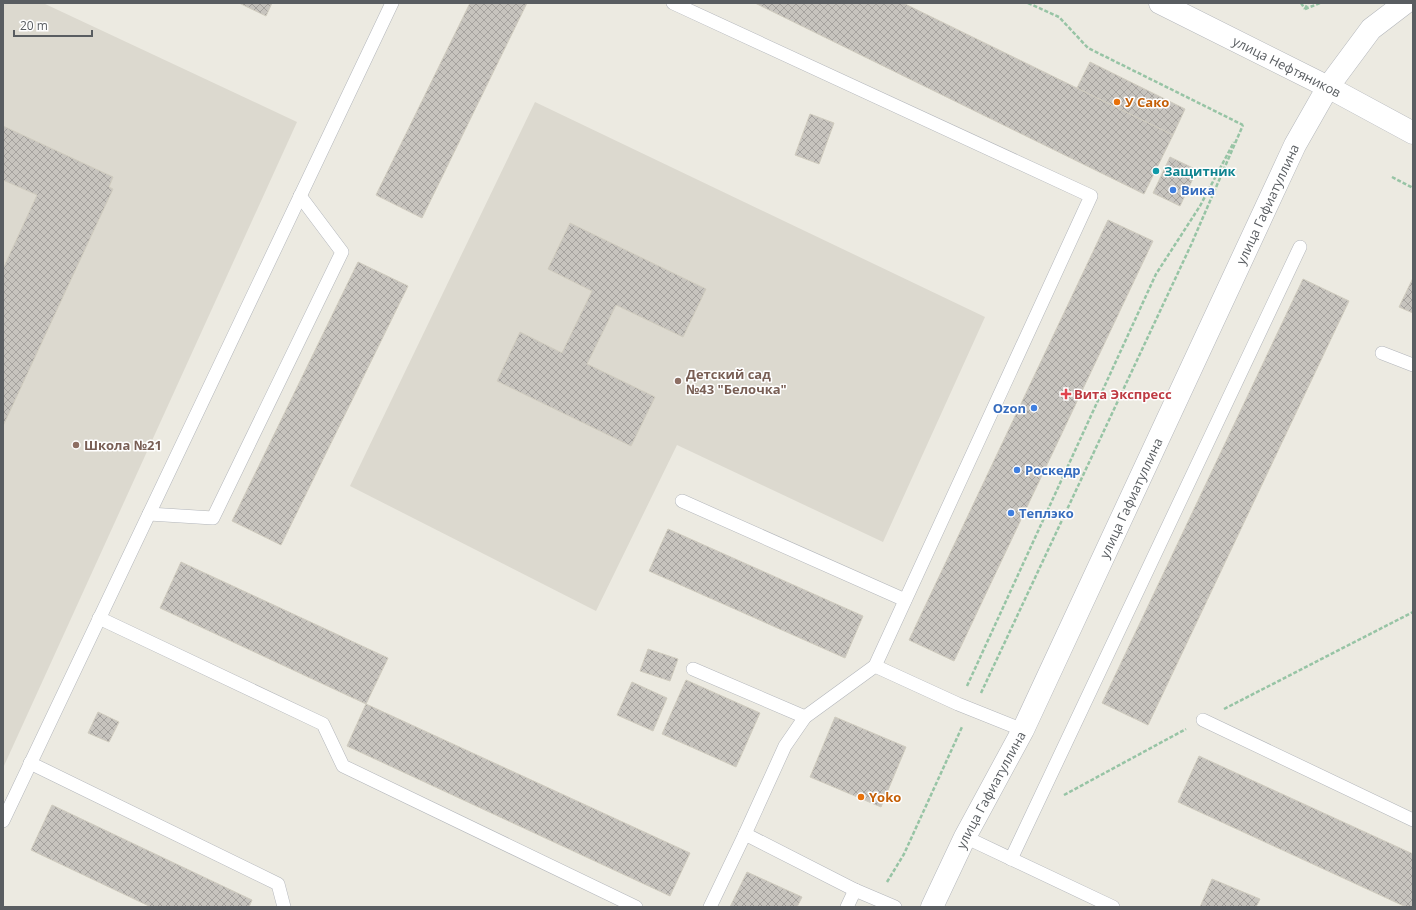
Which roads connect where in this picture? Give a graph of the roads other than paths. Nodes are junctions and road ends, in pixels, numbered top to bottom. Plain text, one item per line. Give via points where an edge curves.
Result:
1 (392, 3) edge
2 (673, 3) edge
3 (1160, 3) edge
4 (1405, 3) edge
5 (1328, 87) junction
6 (1413, 133) edge
7 (300, 196) junction
8 (1300, 247) dead end
9 (1382, 353) dead end
10 (1413, 365) edge
11 (682, 501) dead end
12 (149, 514) junction
13 (905, 600) junction
14 (99, 618) junction
15 (875, 666) junction
16 (693, 669) dead end
17 (805, 717) junction
18 (1203, 720) dead end
19 (1023, 730) junction
20 (30, 763) junction
21 (3, 820) edge
22 (1413, 820) edge
23 (745, 834) junction
24 (965, 837) junction
25 (1011, 859) junction
26 (855, 890) junction
27 (284, 907) edge
28 (636, 907) edge
29 (710, 907) edge
30 (847, 907) edge
31 (895, 907) edge
32 (932, 907) edge
33 (1113, 907) edge

1 - 7 lane
2 - 13 lane via 1091,196
3 - 5 street, улица Нефтяников
4 - 5 street, улица Гафиатуллина via 1371,29
5 - 6 street, улица Нефтяников
5 - 19 street, улица Гафиатуллина via 1295,145
7 - 12 lane
7 - 12 lane via 342,252 213,518
8 - 25 lane
9 - 10 lane
11 - 13 lane
12 - 14 lane
13 - 15 lane
14 - 20 lane
14 - 28 lane via 323,724 343,766
15 - 17 lane
15 - 19 lane
16 - 17 lane
17 - 23 lane via 785,746
18 - 22 lane
19 - 24 street, улица Гафиатуллина
20 - 21 lane
20 - 27 lane via 278,884
23 - 26 lane
23 - 29 lane
24 - 25 lane
24 - 32 street, улица Гафиатуллина
25 - 33 lane
26 - 30 lane
26 - 31 lane

